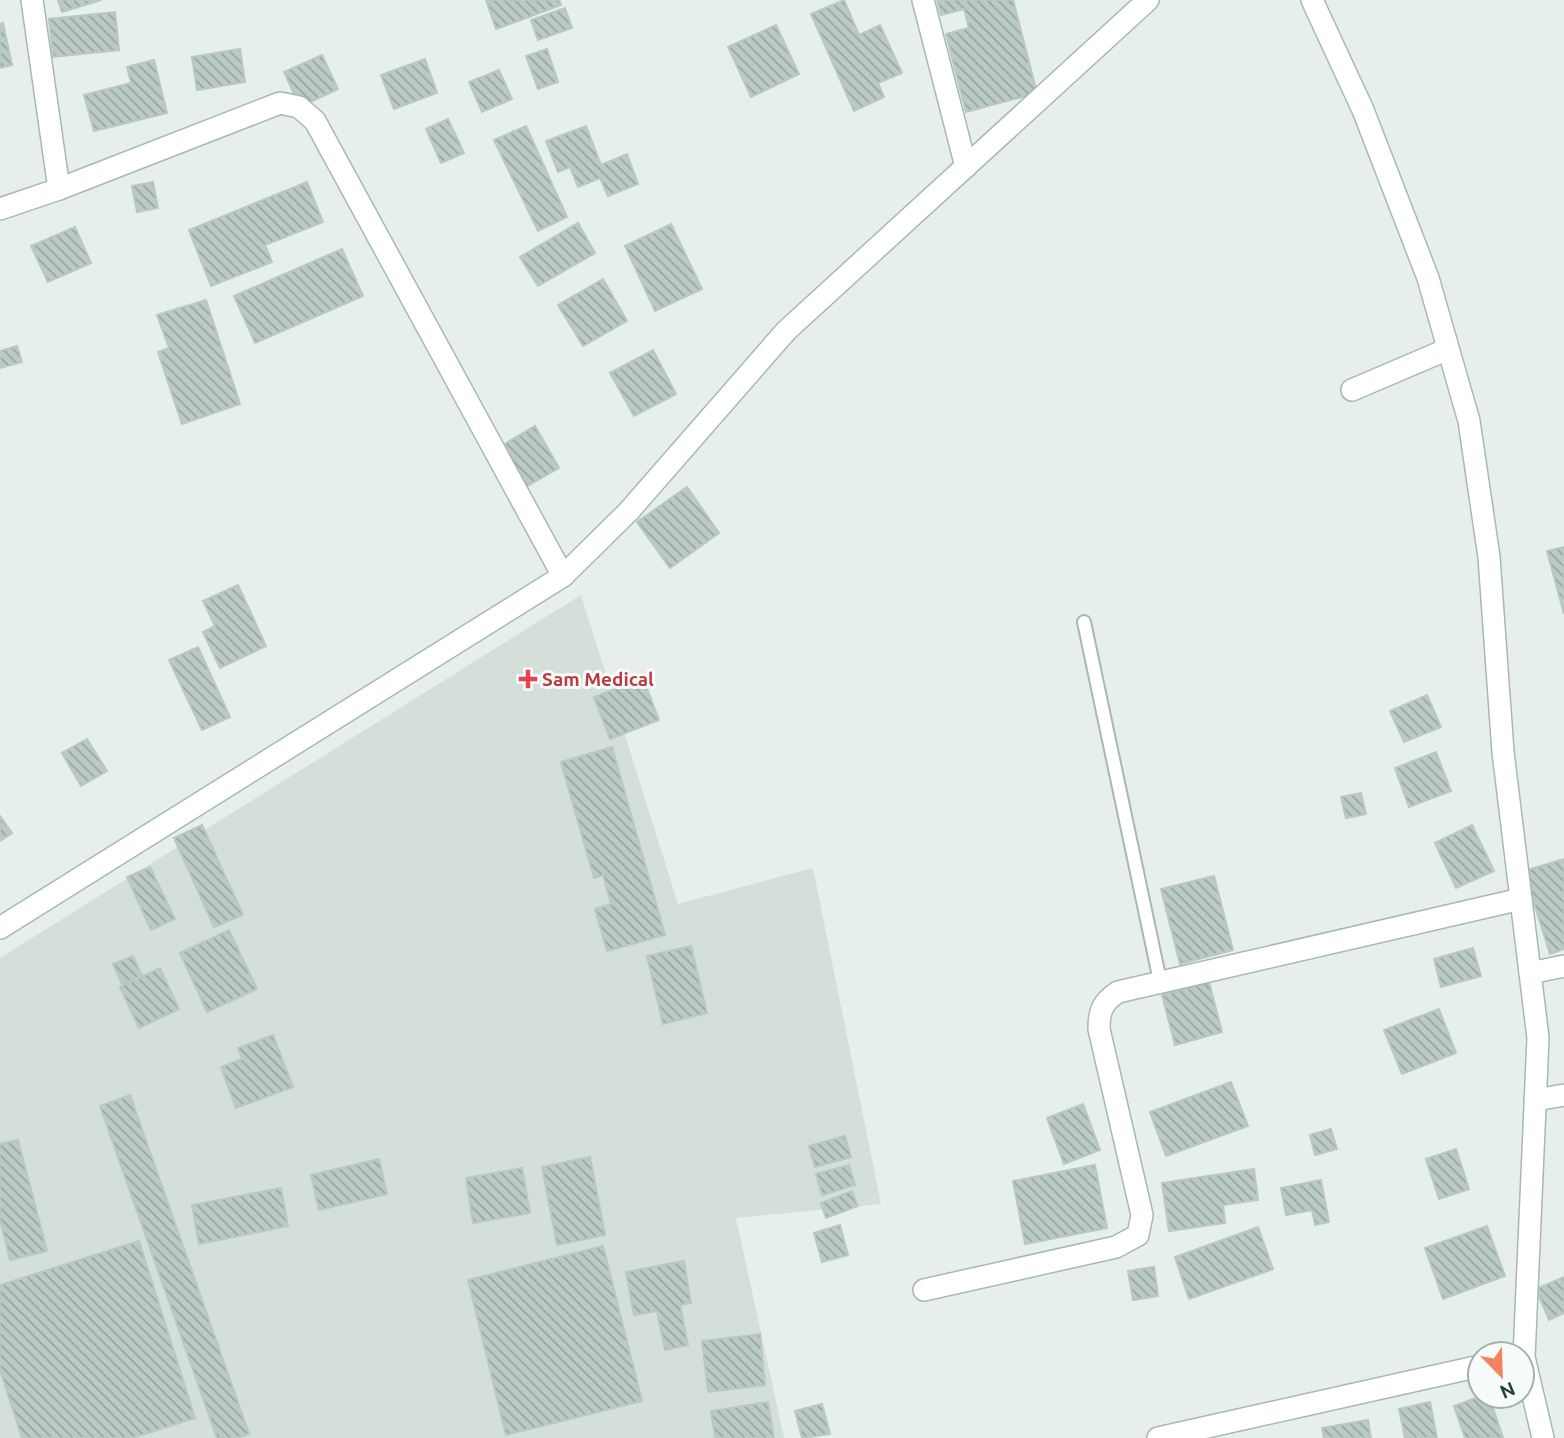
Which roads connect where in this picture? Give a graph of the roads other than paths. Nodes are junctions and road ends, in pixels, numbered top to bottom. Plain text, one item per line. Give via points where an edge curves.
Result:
1 (32, 0) edge
2 (923, 0) edge
3 (1148, 0) edge
4 (1312, 0) edge
5 (966, 167) junction
6 (59, 190) junction
7 (0, 209) edge
8 (1448, 349) junction
9 (1352, 390) dead end
10 (563, 576) junction
11 (1084, 622) dead end
12 (1521, 899) junction
13 (0, 928) edge
14 (1564, 966) edge
15 (1530, 972) junction
16 (1160, 981) junction
17 (1564, 1095) edge
18 (1535, 1100) junction
19 (924, 1290) dead end
20 (1524, 1340) edge
21 (1466, 1369) edge
22 (1536, 1410) edge
23 (1158, 1438) edge
24 (1543, 1438) edge

1 - 6 street
2 - 5 street
3 - 5 street
4 - 8 street via 1373,136 1428,278
5 - 10 street via 786,331 629,511
6 - 7 street
6 - 10 street via 280,103 299,107 315,121
8 - 9 street
8 - 12 street via 1469,421 1489,556 1503,752
10 - 13 street
11 - 16 lane
12 - 15 street
12 - 16 street
14 - 15 street
15 - 18 street via 1538,1038
16 - 19 street via 1118,992 1105,1000 1099,1013 1142,1215 1138,1235 1116,1247
17 - 18 street
18 - 20 street
21 - 23 street
22 - 24 street

